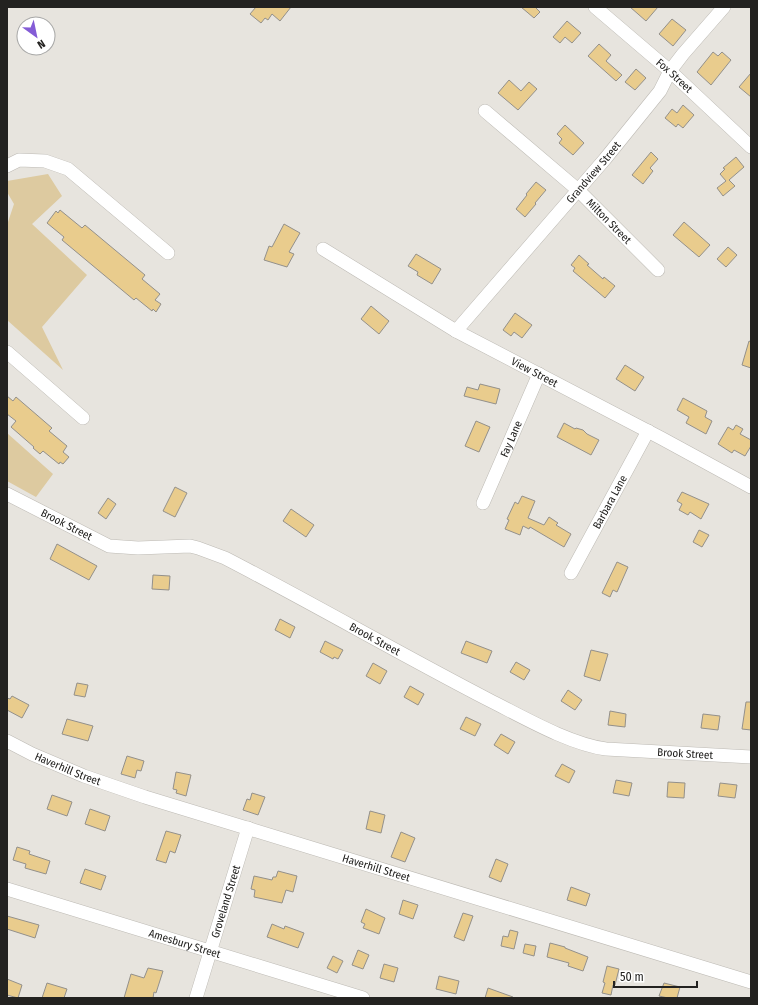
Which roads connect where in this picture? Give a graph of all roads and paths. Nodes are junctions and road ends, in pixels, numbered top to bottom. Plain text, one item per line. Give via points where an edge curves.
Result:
1 (595, 7) edge
2 (724, 7) edge
3 (670, 71) junction
4 (485, 111) dead end
5 (751, 147) edge
6 (7, 166) edge
7 (578, 190) junction
8 (322, 249) dead end
9 (168, 253) dead end
10 (658, 270) dead end
11 (456, 331) junction
12 (7, 352) edge
13 (539, 374) junction
14 (83, 418) dead end
15 (648, 431) junction
16 (751, 487) edge
17 (7, 494) edge
18 (483, 503) dead end
19 (572, 573) dead end
20 (7, 741) edge
21 (751, 757) edge
22 (248, 828) junction
23 (7, 889) edge
24 (210, 951) junction
25 (751, 982) edge
26 (196, 998) edge
27 (363, 998) edge

1 - 3 street, Fox Street
2 - 3 street, Grandview Street
3 - 5 street, Fox Street
3 - 7 street, Grandview Street via 660,92
4 - 7 street, Milton Street
6 - 9 street via 19,160 45,161 68,169
7 - 10 street, Milton Street
7 - 11 street, Grandview Street
8 - 11 street, View Street
11 - 13 street, View Street
12 - 14 street
13 - 15 street, View Street
13 - 18 street, Fay Lane
15 - 16 street, View Street
15 - 19 street, Barbara Lane
17 - 21 street, Brook Street via 109,546 190,546 225,558 435,672 582,744 613,750
20 - 22 street, Haverhill Street via 84,776
22 - 24 street, Groveland Street
22 - 25 street, Haverhill Street
23 - 24 street, Amesbury Street
24 - 26 street, Groveland Street
24 - 27 street, Amesbury Street

